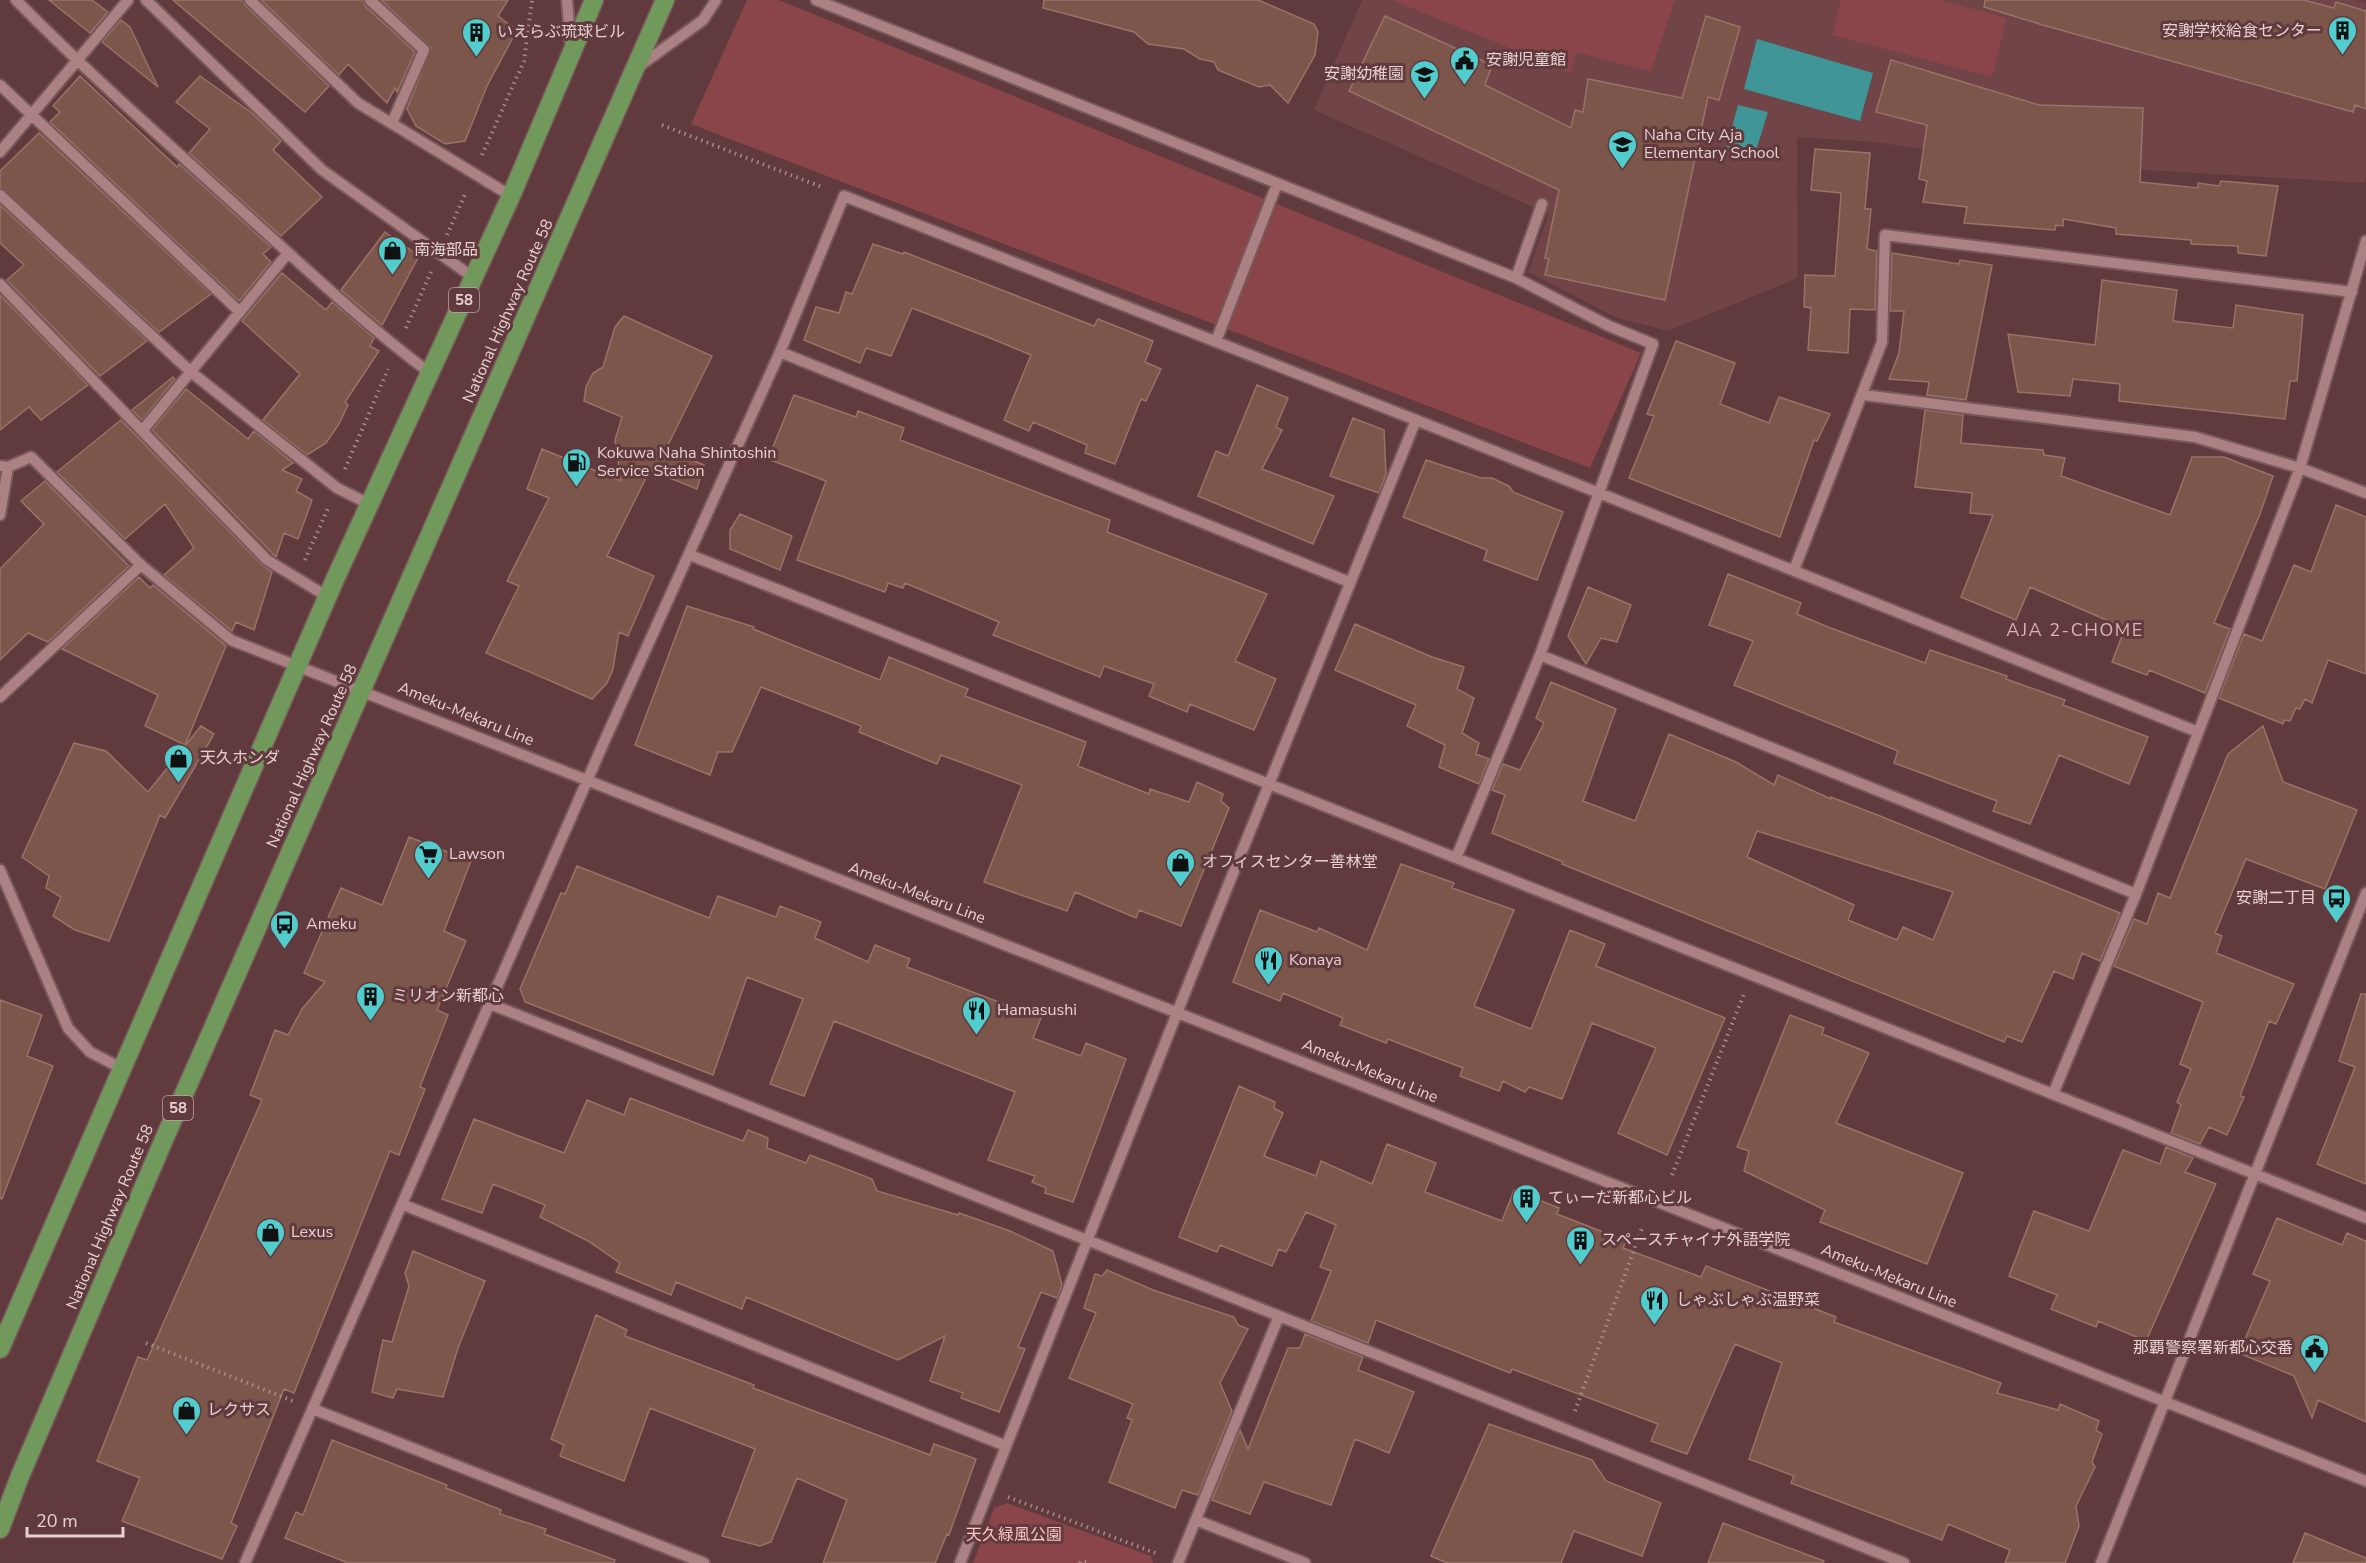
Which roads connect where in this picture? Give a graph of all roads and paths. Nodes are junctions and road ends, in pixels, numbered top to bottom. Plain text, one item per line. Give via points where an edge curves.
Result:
1 (16, 0) edge
2 (128, 0) edge
3 (146, 0) edge
4 (250, 0) edge
5 (370, 0) edge
6 (567, 0) edge
7 (594, 0) edge
8 (665, 0) edge
9 (716, 0) edge
10 (816, 0) edge
11 (571, 52) junction
12 (76, 61) junction
13 (637, 68) junction
14 (0, 85) edge
15 (32, 114) junction
16 (392, 123) junction
17 (662, 125) dead end
18 (0, 152) edge
19 (1277, 184) junction
20 (0, 195) edge
21 (511, 196) junction
22 (844, 196) junction
23 (1542, 204) dead end
24 (2366, 241) edge
25 (288, 253) junction
26 (474, 278) junction
27 (1516, 278) junction
28 (0, 284) edge
29 (2352, 292) junction
30 (240, 312) junction
31 (1216, 341) junction
32 (780, 352) junction
33 (391, 363) dead end
34 (190, 372) junction
35 (430, 373) junction
36 (1864, 395) junction
37 (1416, 420) junction
38 (142, 431) junction
39 (4, 467) edge
40 (2300, 468) junction
41 (337, 488) junction
42 (1601, 493) junction
43 (2366, 493) edge
44 (369, 504) junction
45 (0, 515) edge
46 (690, 555) junction
47 (303, 564) dead end
48 (141, 565) junction
49 (1794, 570) junction
50 (1349, 582) junction
51 (328, 597) junction
52 (1540, 655) junction
53 (299, 665) junction
54 (362, 689) junction
55 (0, 697) edge
56 (2198, 732) junction
57 (588, 780) junction
58 (1267, 785) junction
59 (1456, 858) junction
60 (0, 870) edge
61 (2366, 893) edge
62 (2136, 894) junction
63 (1752, 975) junction
64 (490, 1004) junction
65 (1178, 1011) junction
66 (121, 1068) junction
67 (2053, 1094) junction
68 (1672, 1175) dead end
69 (2255, 1175) junction
70 (404, 1205) junction
71 (2366, 1218) edge
72 (1642, 1228) dead end
73 (1088, 1239) junction
74 (1279, 1316) junction
75 (146, 1343) dead end
76 (0, 1349) edge
77 (2166, 1402) junction
78 (313, 1409) junction
79 (1569, 1430) junction
80 (1006, 1446) junction
81 (2366, 1481) edge
82 (989, 1490) junction
83 (1196, 1520) junction
84 (0, 1529) edge
85 (1873, 1551) junction
86 (1178, 1562) edge
87 (245, 1563) edge
88 (704, 1563) edge
89 (960, 1563) edge
90 (1080, 1563) edge
91 (1089, 1563) edge
92 (1305, 1563) edge
93 (1868, 1563) edge
94 (1904, 1563) edge
95 (2101, 1563) edge

1 - 12 street
2 - 12 street
3 - 26 street via 322,170
4 - 16 street via 358,103
5 - 16 street via 424,51
6 - 11 street
7 - 11 highway, 58
8 - 13 highway, National Highway Route 58 / 58
9 - 13 street via 703,20
10 - 19 street
11 - 21 highway, 58
12 - 15 street
12 - 25 street
13 - 54 highway, National Highway Route 58 / 58
14 - 15 street
15 - 18 street
15 - 30 street
16 - 21 street
17 - 22 path
19 - 27 street
19 - 31 street
20 - 34 street
21 - 26 highway, 58
22 - 31 street
22 - 32 street
23 - 27 street
24 - 29 street
25 - 30 street
25 - 35 street
26 - 35 highway, 58
27 - 42 street via 1609,327 1653,344
28 - 38 street
29 - 36 street via 1885,235 1882,342
29 - 40 street
30 - 34 street
31 - 37 street
32 - 46 street
32 - 50 street
33 - 41 path
34 - 38 street
34 - 41 street
35 - 44 highway, 58
36 - 40 street via 2195,437
36 - 49 street
37 - 42 street
37 - 50 street
38 - 51 street via 267,560
39 - 45 street
39 - 48 street, Ameku-Mekaru Line via 31,457
40 - 43 street
40 - 56 street
41 - 44 street
41 - 47 path
42 - 49 street
42 - 52 street
44 - 51 highway, 58
46 - 57 street
46 - 58 street
48 - 53 street, Ameku-Mekaru Line via 231,640
48 - 55 street
49 - 56 street
50 - 58 street
51 - 53 highway, 58
52 - 59 street
52 - 62 street
53 - 54 street, Ameku-Mekaru Line
53 - 66 highway, 58
54 - 57 street, Ameku-Mekaru Line
54 - 84 highway, National Highway Route 58 / 58
56 - 62 street
57 - 64 street
57 - 65 street, Ameku-Mekaru Line
58 - 59 street
58 - 65 street
59 - 63 street
60 - 66 street via 68,1028 90,1052
61 - 69 street
62 - 67 street
63 - 67 street
63 - 68 path
64 - 70 street
64 - 73 street
65 - 73 street
65 - 77 street, Ameku-Mekaru Line
66 - 76 highway, 58
67 - 69 street
69 - 71 street
69 - 77 street
70 - 78 street
70 - 80 street
72 - 79 path
73 - 74 street
73 - 80 street
74 - 79 street
74 - 83 street
75 - 78 path
77 - 81 street, Ameku-Mekaru Line
77 - 95 street
78 - 87 street
78 - 88 street
79 - 85 street
80 - 82 street
82 - 86 path
82 - 89 street
83 - 86 street
83 - 92 street
85 - 93 street
85 - 94 street
90 - 91 path

